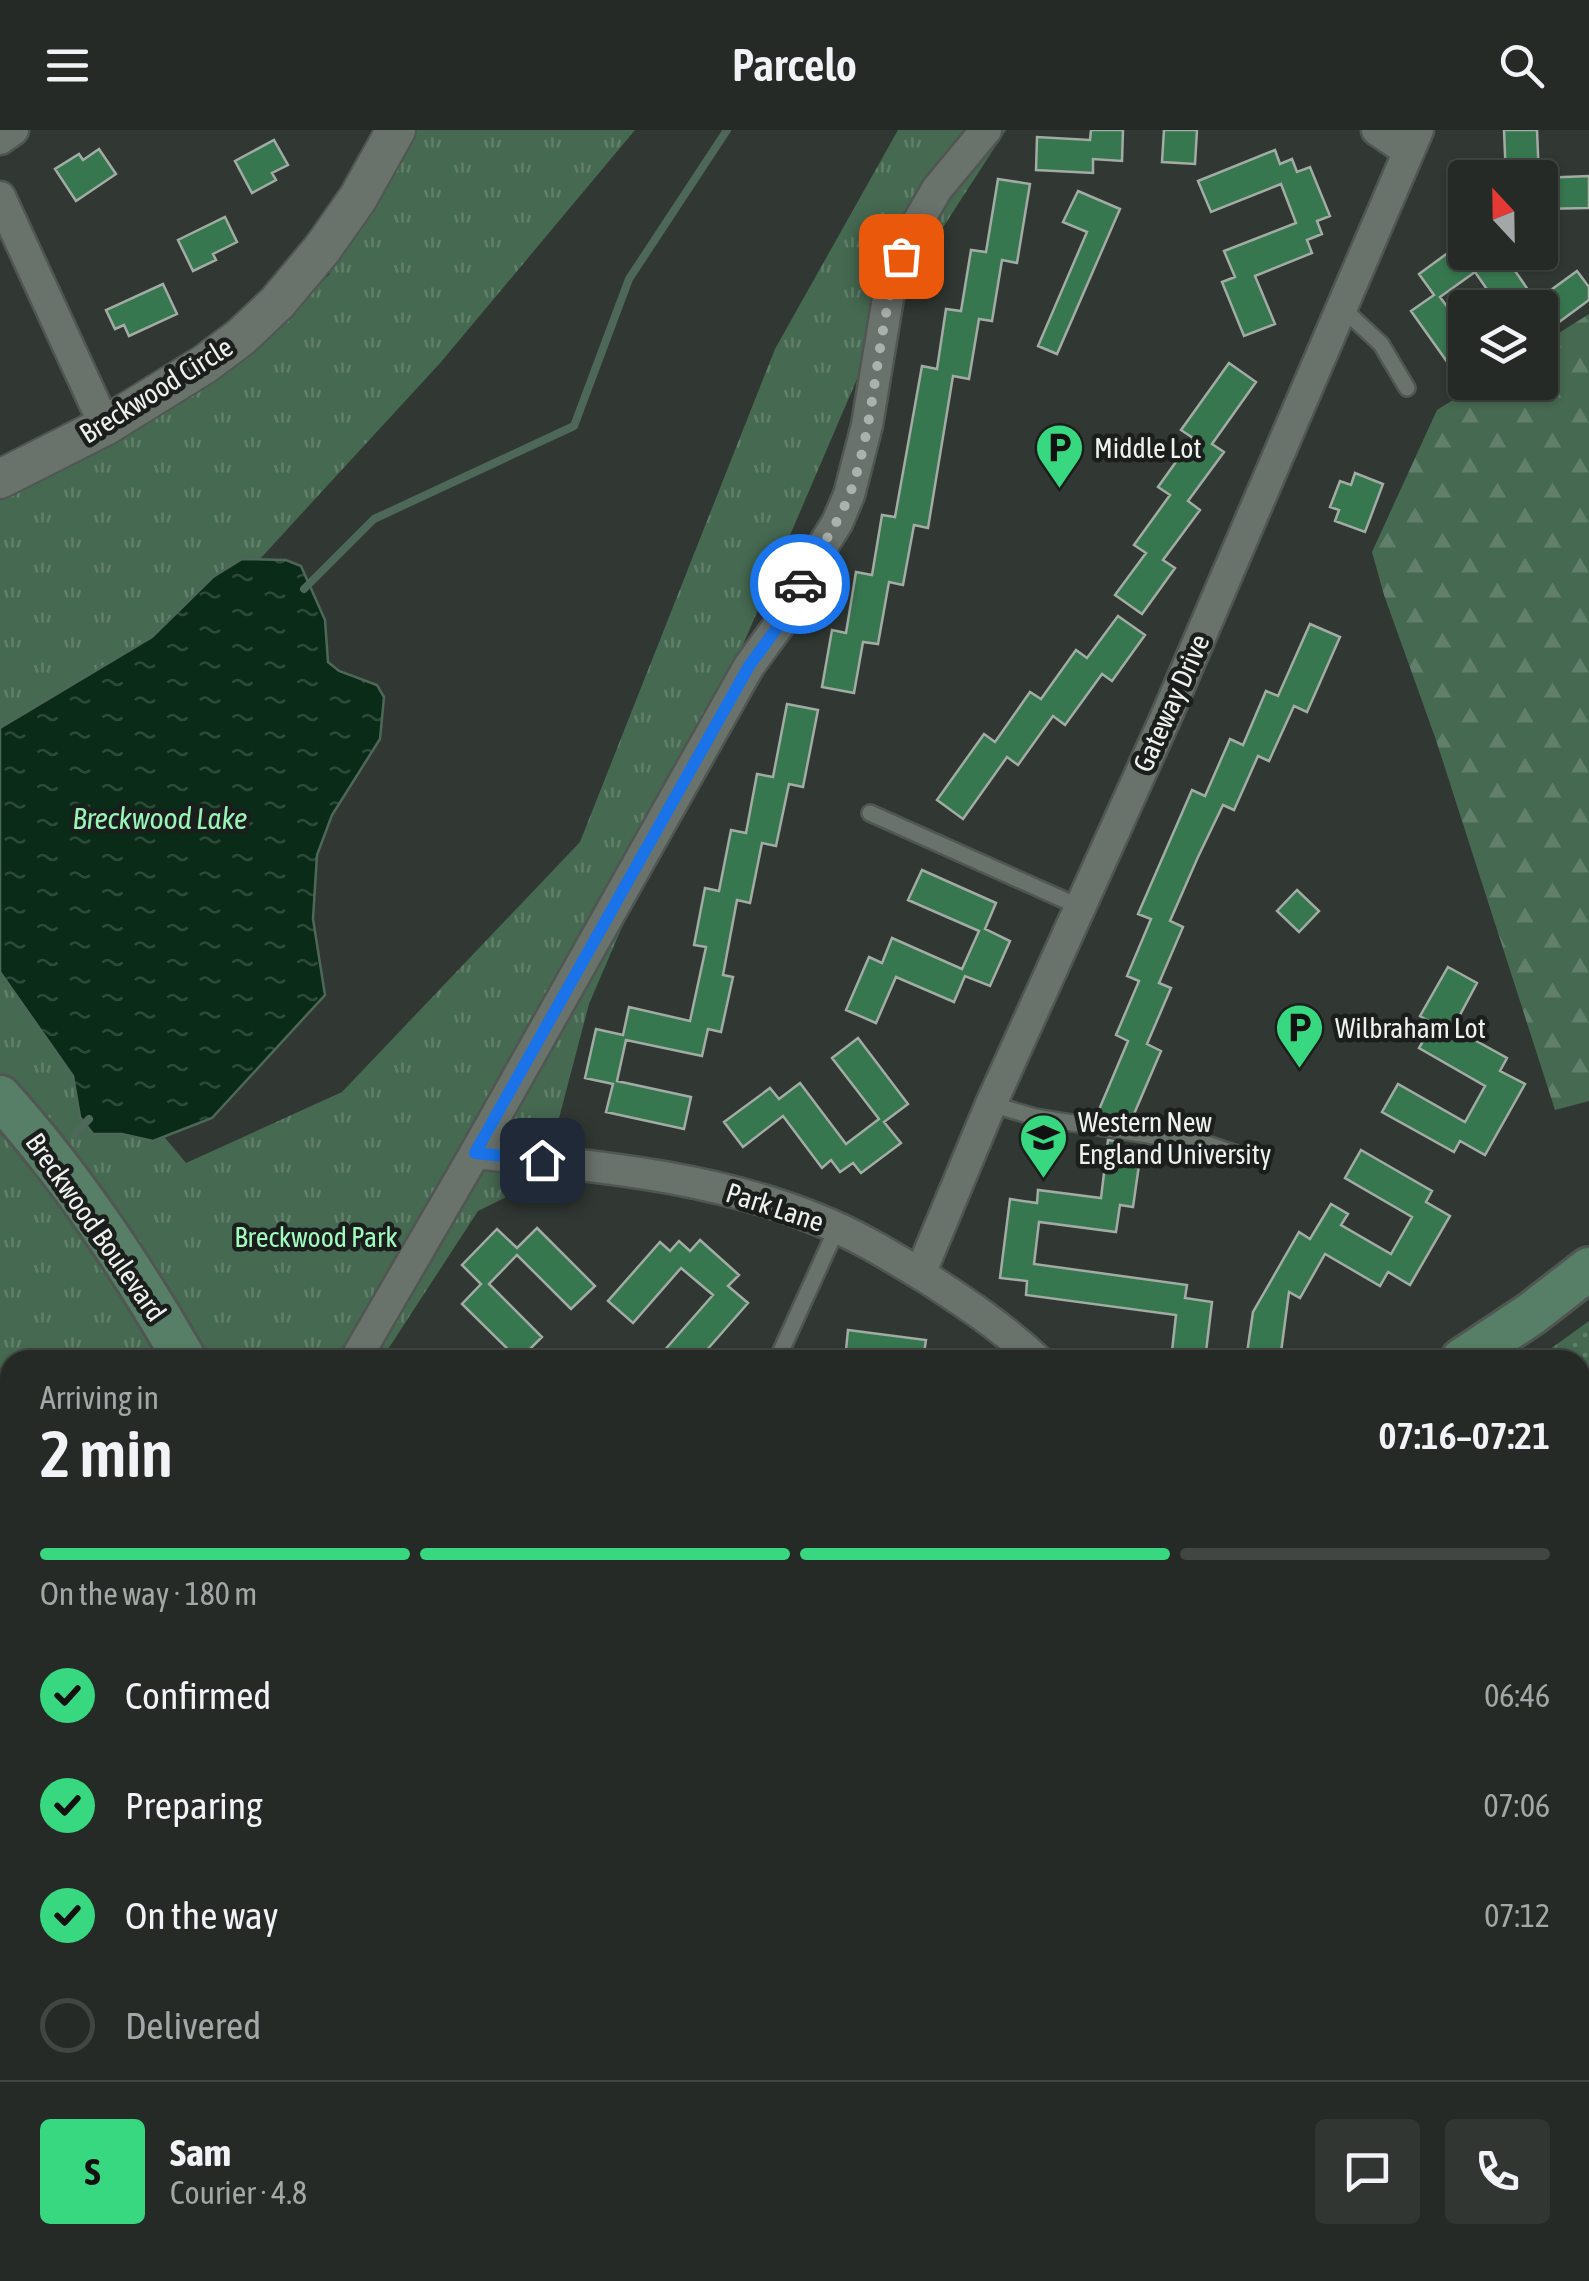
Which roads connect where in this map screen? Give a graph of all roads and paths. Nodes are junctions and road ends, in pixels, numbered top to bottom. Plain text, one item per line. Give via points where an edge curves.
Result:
1 (13, 130) edge
2 (396, 130) edge
3 (986, 130) edge
4 (1378, 130) edge
5 (0, 139) edge
6 (1413, 140) edge
7 (0, 197) edge
8 (1341, 306) junction
9 (1407, 388) dead end
10 (105, 426) junction
11 (0, 479) edge
12 (870, 813) dead end
13 (1080, 907) junction
14 (0, 1097) edge
15 (991, 1104) junction
16 (475, 1153) junction
17 (1249, 1158) dead end
18 (838, 1228) junction
19 (1589, 1269) edge
20 (920, 1274) junction
21 (179, 1350) edge
22 (361, 1350) edge
23 (783, 1350) edge
24 (1025, 1350) edge
25 (1482, 1350) edge

1 - 5 street
2 - 10 street, Breckwood Circle via 339,227 277,303 219,354
3 - 16 street via 936,189 901,256 859,463 838,522 749,666
4 - 6 street
6 - 8 street, Gateway Drive
7 - 10 street
8 - 9 lane via 1381,344
8 - 13 street, Gateway Drive
10 - 11 street, Breckwood Circle
12 - 13 lane
13 - 15 street, Gateway Drive
14 - 21 main road, Breckwood Boulevard via 92,1212
15 - 17 lane
15 - 20 street, Gateway Drive
16 - 18 street, Park Lane via 700,1183
16 - 22 street
18 - 20 street, Park Lane
18 - 23 lane
19 - 25 main road
20 - 24 street, Park Lane

